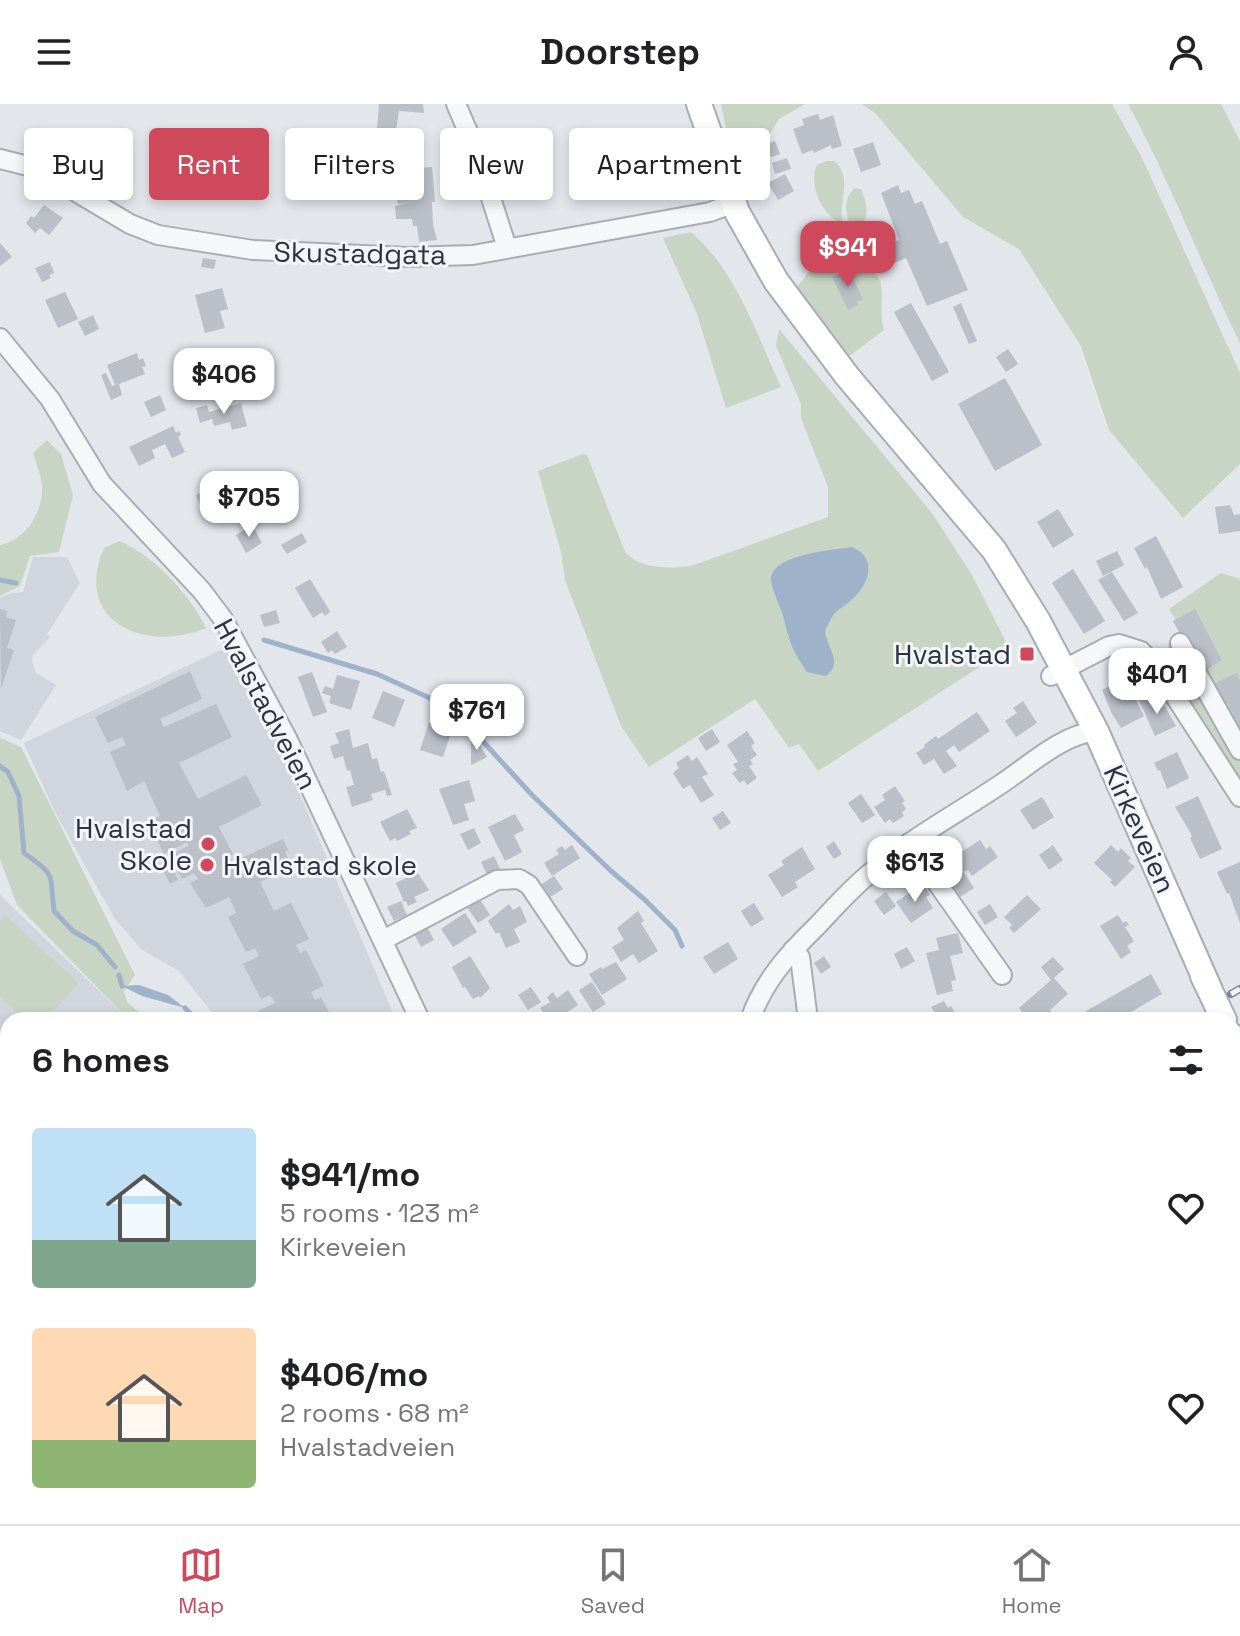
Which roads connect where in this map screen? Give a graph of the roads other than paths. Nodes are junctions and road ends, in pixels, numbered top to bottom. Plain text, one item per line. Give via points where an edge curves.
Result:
1 (456, 104) edge
2 (699, 104) edge
3 (0, 159) edge
4 (734, 203) junction
5 (507, 248) junction
6 (0, 338) edge
7 (1180, 643) dead end
8 (1058, 672) junction
9 (1087, 735) junction
10 (1240, 750) edge
11 (1240, 797) edge
12 (909, 843) junction
13 (383, 940) junction
14 (793, 950) junction
15 (577, 956) dead end
16 (1002, 975) dead end
17 (416, 1012) edge
18 (753, 1012) edge
19 (807, 1012) edge
20 (1220, 1012) edge

1 - 5 street
2 - 4 main road, Kirkeveien
3 - 5 street, Skustadgata via 36,168 130,224 158,235 220,246 407,257
4 - 5 street, Skustadgata via 710,212
4 - 8 main road, Kirkeveien via 753,245 793,307 961,513
6 - 13 street, Hvalstadveien via 50,399 102,484 223,619 287,738
7 - 10 street
8 - 9 main road, Kirkeveien
8 - 11 street via 1109,646 1141,651
9 - 12 street via 1041,757
9 - 20 main road, Kirkeveien
12 - 14 street via 871,872
12 - 16 street
13 - 15 street via 497,880 519,879 529,885
13 - 17 street, Hvalstadveien
14 - 18 street via 773,973
14 - 19 street via 800,957

